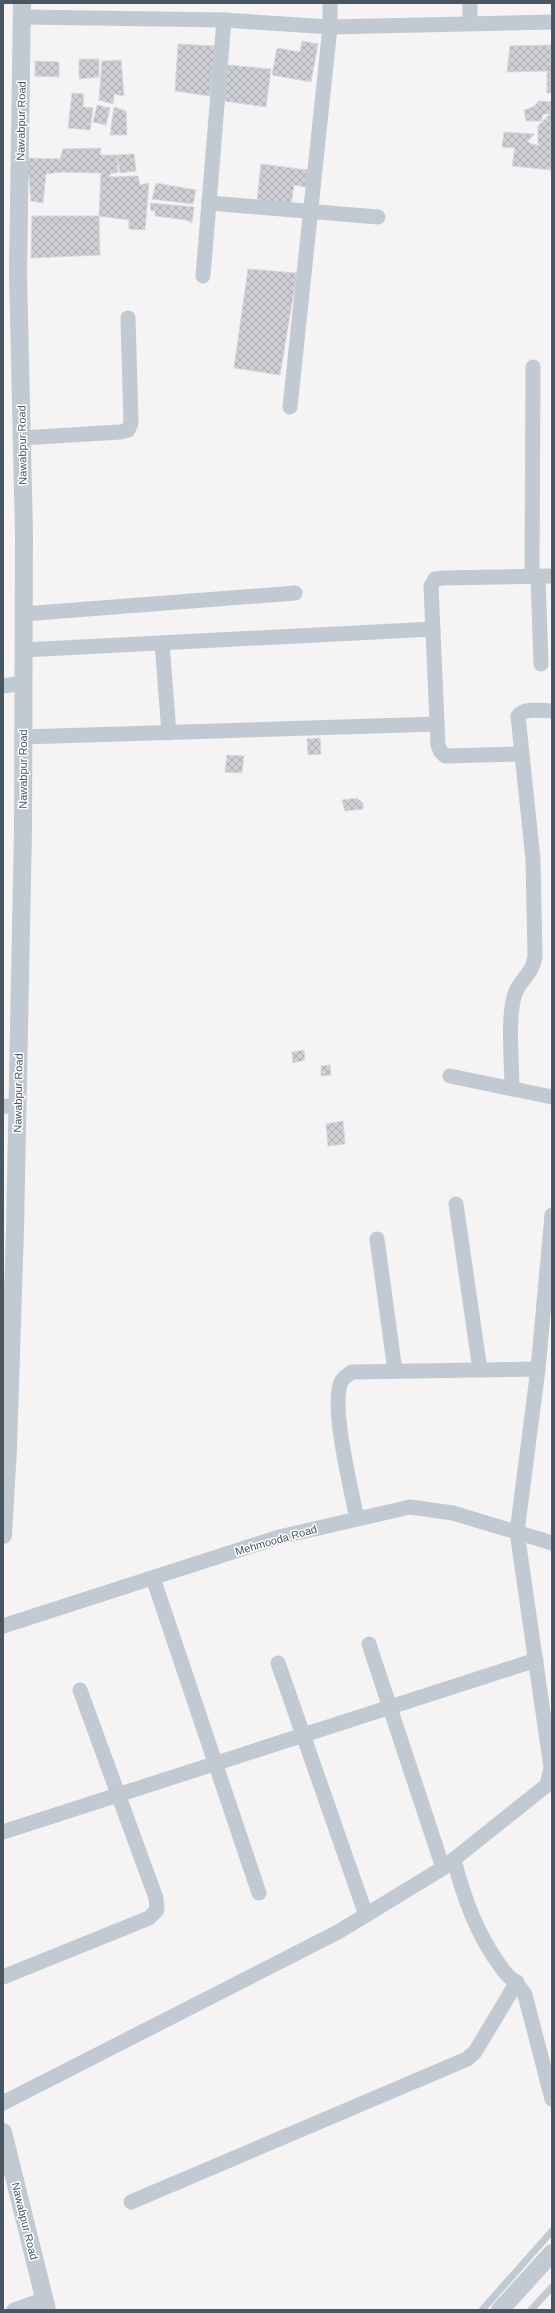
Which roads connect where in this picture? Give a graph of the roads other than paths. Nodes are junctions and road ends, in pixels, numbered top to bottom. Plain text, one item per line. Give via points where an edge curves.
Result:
1 (330, 3) edge
2 (470, 3) edge
3 (22, 10) edge
4 (224, 20) junction
5 (470, 22) junction
6 (552, 22) edge
7 (330, 27) junction
8 (209, 203) junction
9 (310, 212) junction
10 (378, 217) dead end
11 (203, 276) dead end
12 (128, 318) dead end
13 (533, 367) dead end
14 (290, 407) dead end
15 (22, 438) junction
16 (541, 577) edge
17 (295, 593) dead end
18 (23, 614) junction
19 (433, 629) junction
20 (162, 644) junction
21 (24, 650) junction
22 (541, 664) dead end
23 (23, 683) junction
24 (3, 686) edge
25 (552, 711) edge
26 (437, 724) junction
27 (169, 733) junction
28 (23, 737) junction
29 (521, 754) junction
30 (450, 1076) dead end
31 (512, 1089) junction
32 (552, 1097) edge
33 (10, 1107) edge
34 (456, 1204) dead end
35 (552, 1215) edge
36 (9, 1229) edge
37 (377, 1239) dead end
38 (551, 1249) edge
39 (7, 1326) edge
40 (538, 1369) junction
41 (480, 1370) junction
42 (395, 1371) junction
43 (357, 1519) junction
44 (517, 1532) junction
45 (3, 1535) edge
46 (552, 1543) edge
47 (153, 1578) junction
48 (3, 1626) edge
49 (369, 1644) dead end
50 (536, 1660) junction
51 (278, 1663) dead end
52 (80, 1690) dead end
53 (390, 1707) junction
54 (303, 1735) junction
55 (215, 1763) junction
56 (118, 1795) junction
57 (3, 1832) edge
58 (448, 1864) junction
59 (259, 1893) dead end
60 (366, 1915) junction
61 (3, 1977) edge
62 (518, 1982) junction
63 (552, 2099) edge
64 (3, 2103) edge
65 (3, 2132) edge
66 (131, 2202) dead end
67 (552, 2231) edge
68 (552, 2253) edge
69 (552, 2287) edge
70 (46, 2304) edge
71 (14, 2310) edge
72 (482, 2310) edge
73 (500, 2310) edge
74 (531, 2310) edge

1 - 7 street
2 - 5 street
3 - 4 street
3 - 15 street, Nawabpur Road via 18,272
4 - 7 street
4 - 8 street
5 - 6 street
5 - 7 street
7 - 9 street
8 - 9 street
8 - 11 street
9 - 10 street
9 - 14 street
12 - 15 street via 131,423 128,430
13 - 16 street
15 - 18 street, Nawabpur Road
16 - 19 street via 435,579 431,586
16 - 22 street
17 - 18 street
18 - 21 street, Nawabpur Road
19 - 20 street
19 - 26 street
20 - 21 street
20 - 27 street
21 - 23 street, Nawabpur Road
23 - 24 street
23 - 28 street, Nawabpur Road
25 - 29 street via 531,710 519,714 517,724
26 - 27 street
26 - 29 street via 438,745 445,756
27 - 28 street
28 - 33 street, Nawabpur Road
29 - 31 street via 533,859 535,957 531,971 517,987 514,995
30 - 31 street
31 - 32 street
33 - 36 street, Nawabpur Road
34 - 41 street
35 - 38 street
36 - 39 street, Nawabpur Road
37 - 42 street
38 - 40 street
39 - 45 street, Nawabpur Road via 8,1448
40 - 41 street
40 - 44 street
41 - 42 street
42 - 43 street via 352,1372 345,1376 340,1384 338,1398 341,1437
43 - 44 street, Mehmooda Road via 410,1507 425,1508 454,1513
43 - 47 street, Mehmooda Road via 279,1538
44 - 46 street, Mehmooda Road
44 - 50 street
47 - 48 street, Mehmooda Road
47 - 55 street
49 - 53 street
50 - 53 street
50 - 58 street via 551,1768 547,1785
51 - 54 street
52 - 56 street
53 - 54 street
53 - 58 street
54 - 55 street
54 - 60 street
55 - 56 street
55 - 59 street
56 - 57 street
56 - 61 street via 156,1898 157,1910 149,1918
58 - 60 street
58 - 62 street via 475,1922 502,1969
60 - 64 street via 338,1932
62 - 63 street via 525,1995
62 - 66 street via 475,2052 467,2059
65 - 70 street, Nawabpur Road
67 - 72 lane
68 - 73 street
69 - 74 lane
70 - 71 street

